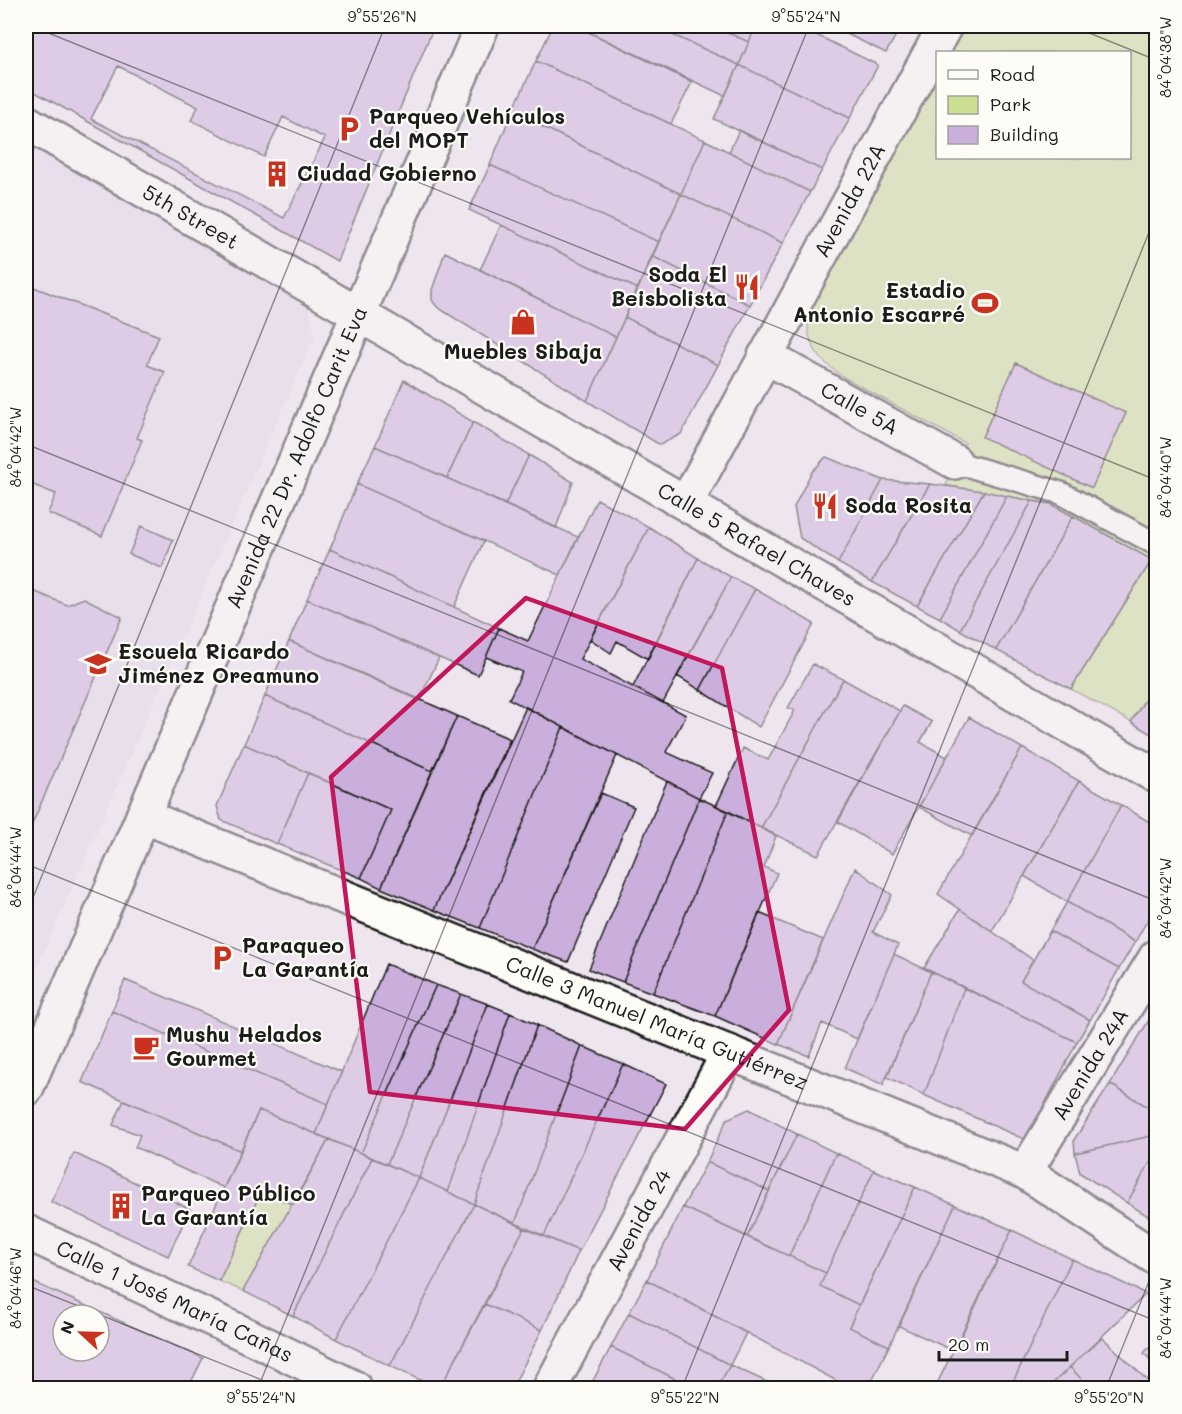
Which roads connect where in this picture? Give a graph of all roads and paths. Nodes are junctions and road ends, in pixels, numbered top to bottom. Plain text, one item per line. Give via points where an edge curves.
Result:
1 (482, 26) edge
2 (945, 26) edge
3 (26, 122) edge
4 (358, 314) junction
5 (765, 356) junction
6 (955, 462) joint
7 (686, 503) junction
8 (1156, 544) edge
9 (1156, 776) edge
10 (143, 816) junction
11 (1156, 957) edge
12 (729, 1052) junction
13 (26, 1089) edge
14 (1024, 1172) junction
15 (26, 1232) edge
16 (1156, 1258) edge
17 (355, 1389) edge
18 (550, 1389) edge

1 - 4 street, Avenida 22 Dr. Adolfo Carit Eva
2 - 5 street, Avenida 22A
3 - 4 street, 5th Street
4 - 7 street, Calle 5 Rafael Chaves
4 - 10 street, Avenida 22 Dr. Adolfo Carit Eva
5 - 6 street, Calle 5A
5 - 7 street, Avenida 22A
6 - 8 lane via 1061,493
7 - 9 street, Calle 5 Rafael Chaves
10 - 12 street, Calle 3 Manuel María Gutiérrez
10 - 13 street, Avenida 22 Dr. Adolfo Carit Eva
11 - 14 street, Avenida 24A
12 - 14 street, Calle 3 Manuel María Gutiérrez
12 - 18 street, Avenida 24
14 - 16 street, Calle 3 Manuel María Gutiérrez
15 - 17 street, Calle 1 José María Cañas

